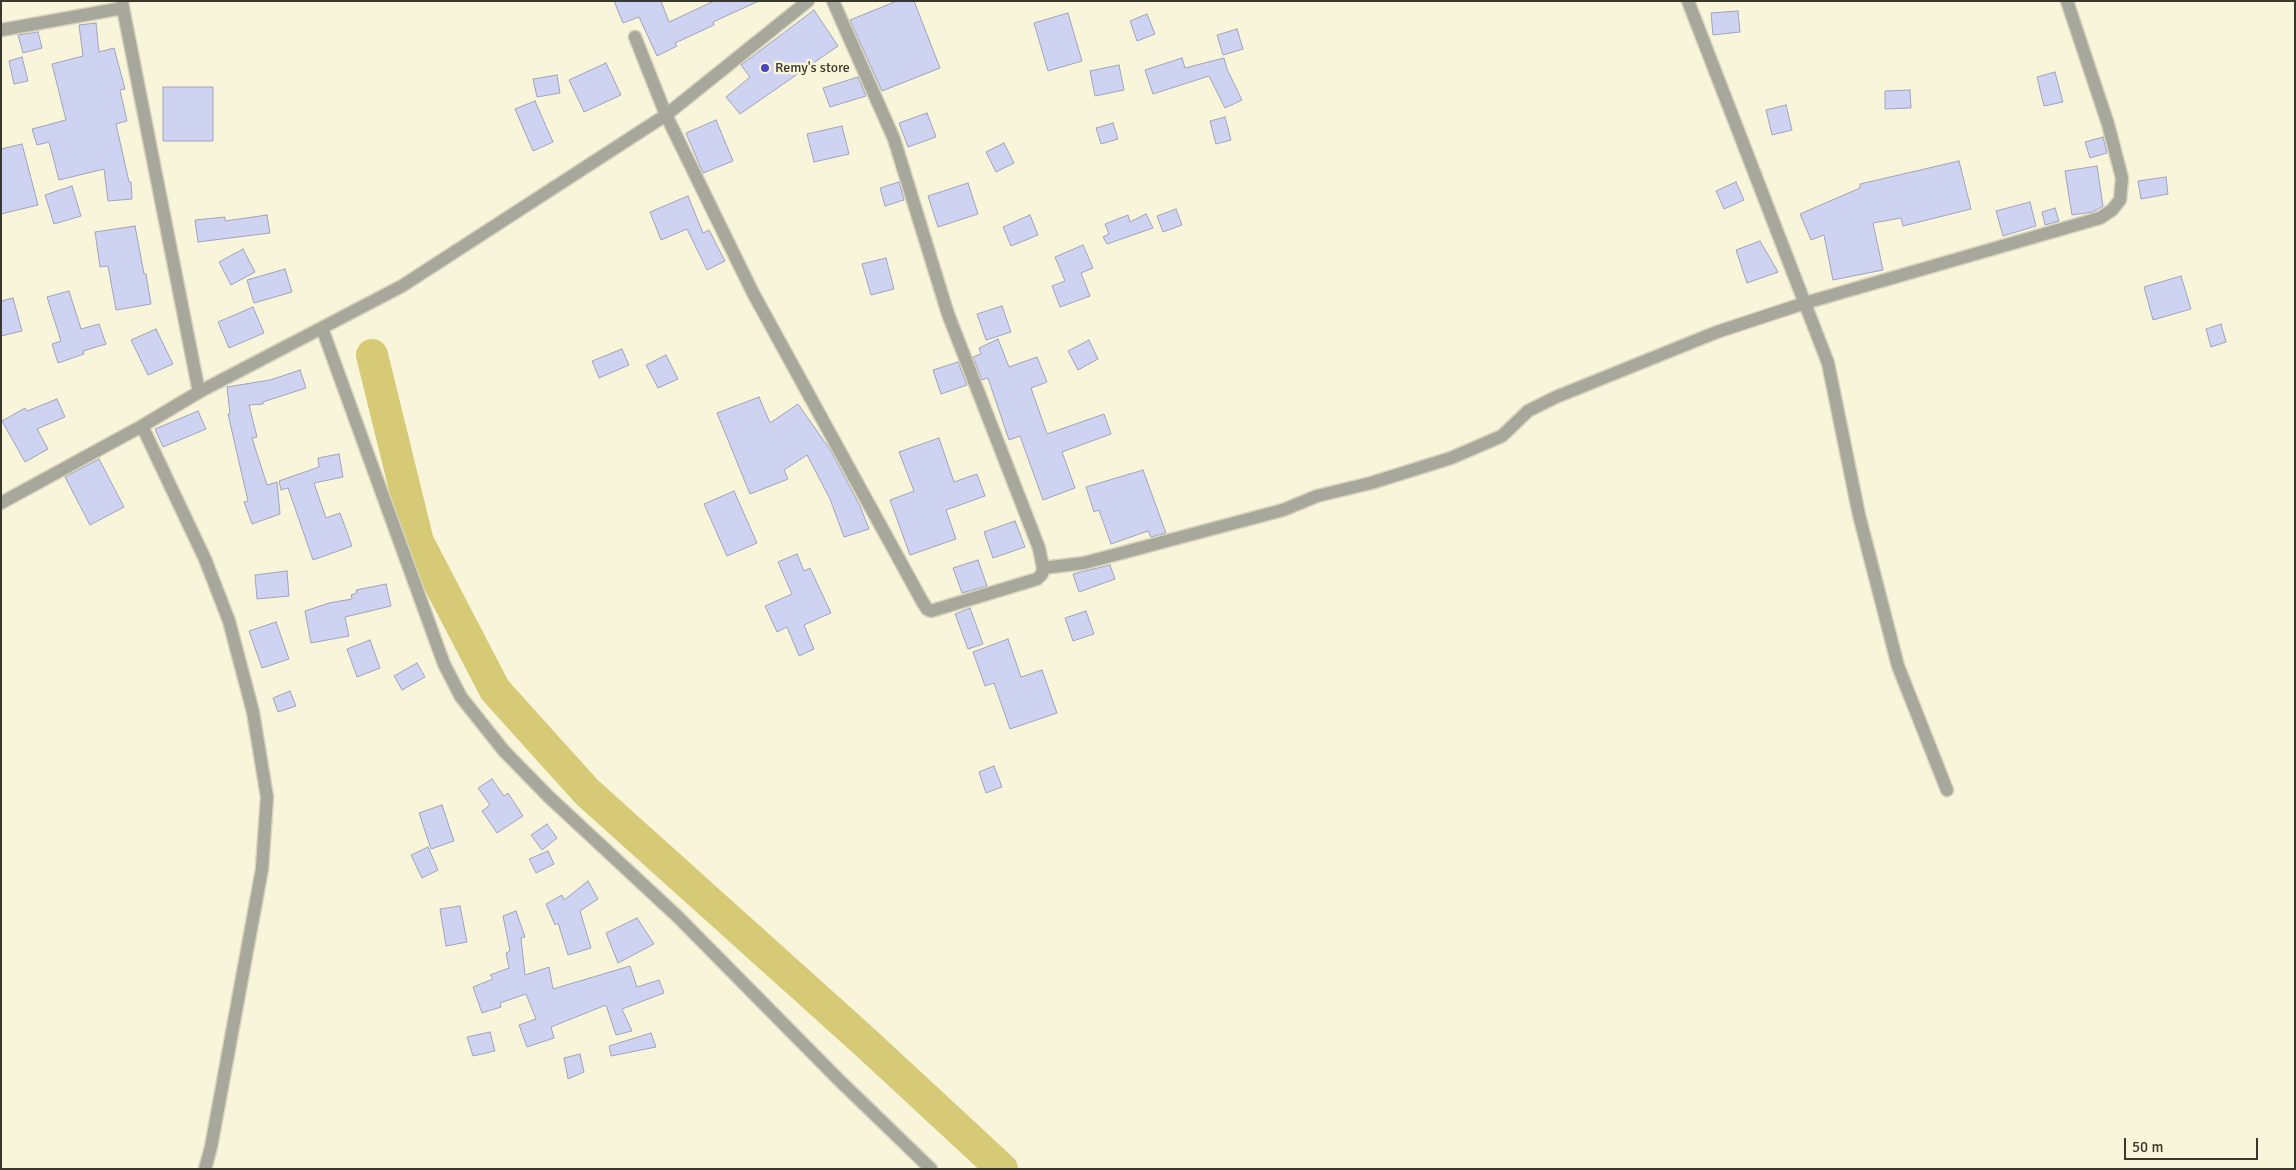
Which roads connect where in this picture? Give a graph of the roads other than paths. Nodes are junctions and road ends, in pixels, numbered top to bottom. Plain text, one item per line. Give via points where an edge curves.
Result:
1 (808, 1) edge
2 (833, 1) edge
3 (1688, 1) edge
4 (2067, 1) edge
5 (122, 4) edge
6 (1, 30) edge
7 (634, 37) dead end
8 (666, 115) junction
9 (1805, 303) junction
10 (322, 328) junction
11 (198, 392) junction
12 (142, 426) junction
13 (1, 503) edge
14 (1043, 568) junction
15 (1947, 790) dead end
16 (204, 1169) edge
17 (931, 1169) edge

1 - 8 street
2 - 14 street via 894,139 948,314 1039,548
3 - 9 street
4 - 9 street via 2108,124 2122,178 2120,200 2112,210 2095,220
5 - 6 street
5 - 11 street
7 - 8 street
8 - 10 street via 402,286
8 - 14 street via 753,293 927,609 931,611 1037,579
9 - 14 street via 1717,332 1556,396 1528,411 1502,436 1451,458 1317,496 1283,510 1084,563
9 - 15 street via 1828,363 1859,515 1898,666
10 - 11 street
10 - 17 street via 444,664 461,697 504,751 549,797 677,916
11 - 12 street
12 - 13 street
12 - 16 street via 205,559 229,621 253,712 266,797 262,869 211,1148

